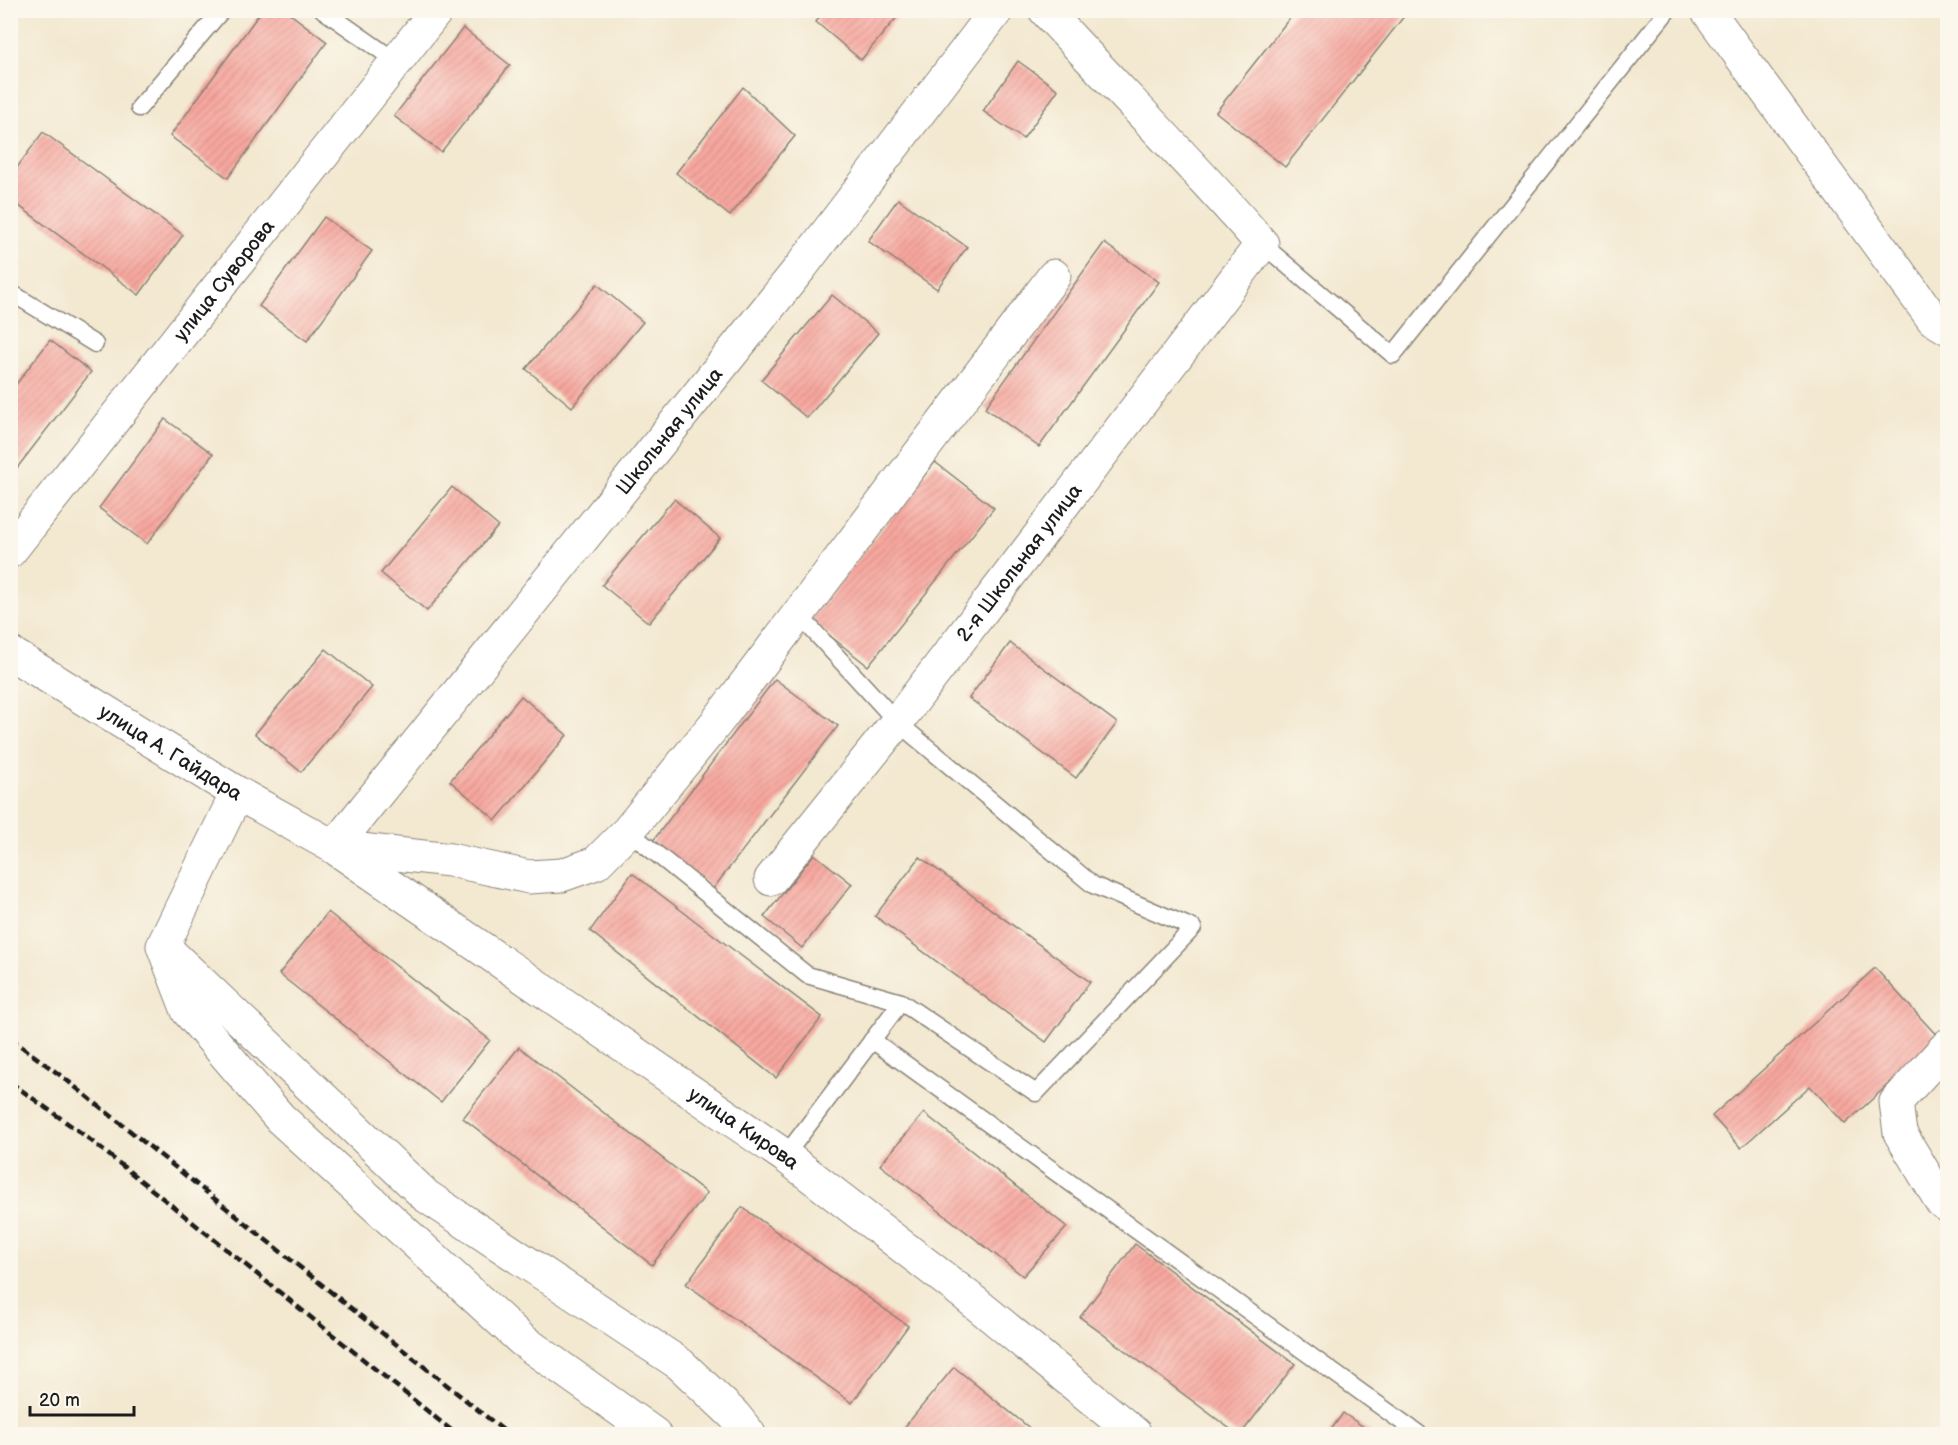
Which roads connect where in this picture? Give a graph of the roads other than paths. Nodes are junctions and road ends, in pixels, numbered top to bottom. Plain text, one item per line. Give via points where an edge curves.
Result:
1 (222, 10) edge
2 (323, 10) edge
3 (437, 10) edge
4 (997, 10) edge
5 (1045, 10) edge
6 (1668, 10) edge
7 (1707, 10) edge
8 (397, 62) junction
9 (139, 108) dead end
10 (1262, 244) junction
11 (1054, 276) dead end
12 (10, 292) edge
13 (1947, 328) edge
14 (95, 344) dead end
15 (10, 551) edge
16 (799, 615) junction
17 (10, 653) edge
18 (897, 722) junction
19 (237, 793) junction
20 (628, 831) junction
21 (334, 847) junction
22 (771, 879) dead end
23 (163, 946) junction
24 (901, 1002) junction
25 (872, 1040) junction
26 (1947, 1045) edge
27 (785, 1156) junction
28 (1947, 1206) edge
29 (654, 1434) edge
30 (749, 1434) edge
31 (1135, 1434) edge
32 (1419, 1434) edge

1 - 9 lane
2 - 8 lane
3 - 8 street, улица Суворова
4 - 21 street, Школьная улица via 801,267
5 - 10 street
6 - 10 lane via 1393,355
7 - 13 street via 1933,319
8 - 15 street, улица Суворова
10 - 18 street, 2-я Школьная улица
11 - 16 street
12 - 14 lane
16 - 18 lane
16 - 20 street
17 - 19 street, улица А. Гайдара
18 - 22 street, 2-я Школьная улица
18 - 24 lane via 1093,885 1193,928 1036,1093
19 - 21 street, улица А. Гайдара
19 - 23 street
20 - 21 street via 596,862 551,876 529,877 450,860
20 - 24 lane via 807,975
21 - 27 street, улица Кирова
23 - 29 street via 188,1011 280,1118 522,1341
23 - 30 street via 426,1196 680,1364
24 - 25 lane
25 - 27 lane
25 - 32 lane
26 - 28 street via 1896,1102 1900,1132
27 - 31 street, улица Кирова

